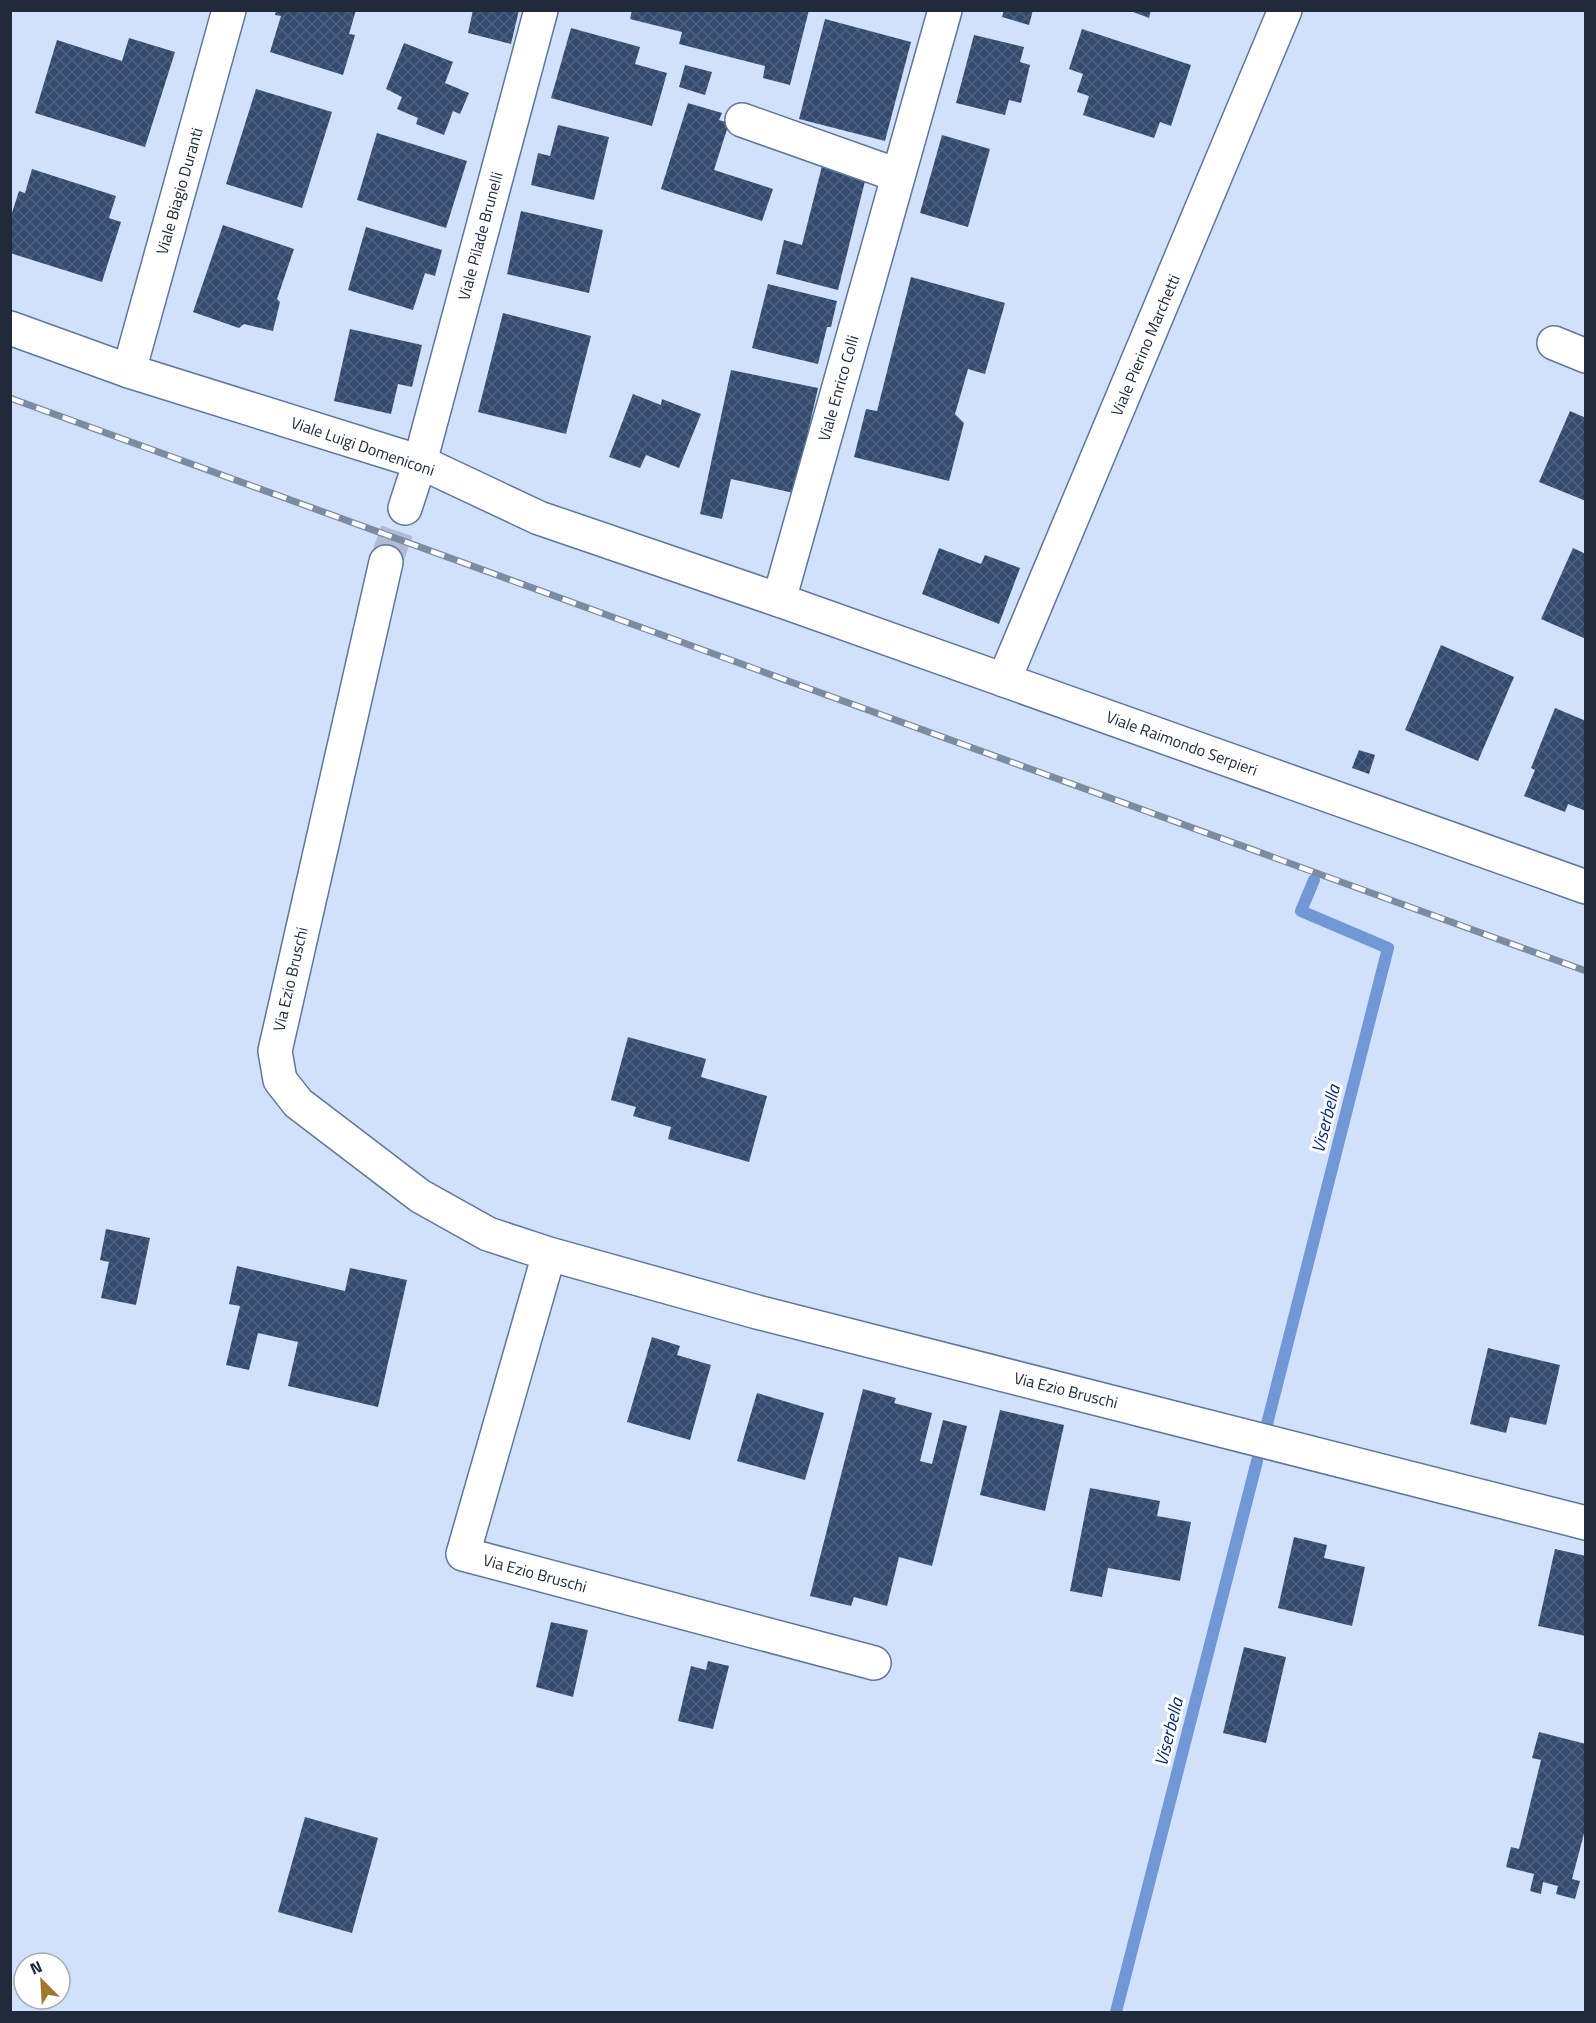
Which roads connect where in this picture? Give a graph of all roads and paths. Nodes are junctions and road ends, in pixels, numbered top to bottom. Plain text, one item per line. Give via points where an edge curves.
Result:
1 (229, 10) edge
2 (541, 10) edge
3 (945, 10) edge
4 (1285, 10) edge
5 (742, 120) dead end
6 (897, 175) junction
7 (10, 328) edge
8 (1554, 343) dead end
9 (1586, 356) edge
10 (129, 371) junction
11 (420, 462) junction
12 (405, 508) tunnel mouth
13 (386, 562) tunnel mouth
14 (778, 600) junction
15 (1004, 680) junction
16 (1586, 886) edge
17 (549, 1254) junction
18 (1586, 1523) edge
19 (874, 1663) dead end

1 - 10 street, Viale Biagio Duranti
2 - 11 street, Viale Pilade Brunelli
3 - 6 street, Viale Enrico Colli
4 - 15 street, Viale Pierino Marchetti
5 - 6 street
6 - 14 street, Viale Enrico Colli
7 - 10 street, Viale Luigi Domeniconi
8 - 9 street
10 - 11 street, Viale Luigi Domeniconi
11 - 12 street
11 - 14 street, Viale Luigi Domeniconi via 539,518
13 - 17 street, Via Ezio Bruschi via 279,1027 275,1051 280,1080 298,1103 420,1196 488,1233
14 - 15 street, Viale Raimondo Serpieri
15 - 16 street, Viale Raimondo Serpieri
17 - 18 street, Via Ezio Bruschi via 769,1315
17 - 19 street, Via Ezio Bruschi via 463,1554

